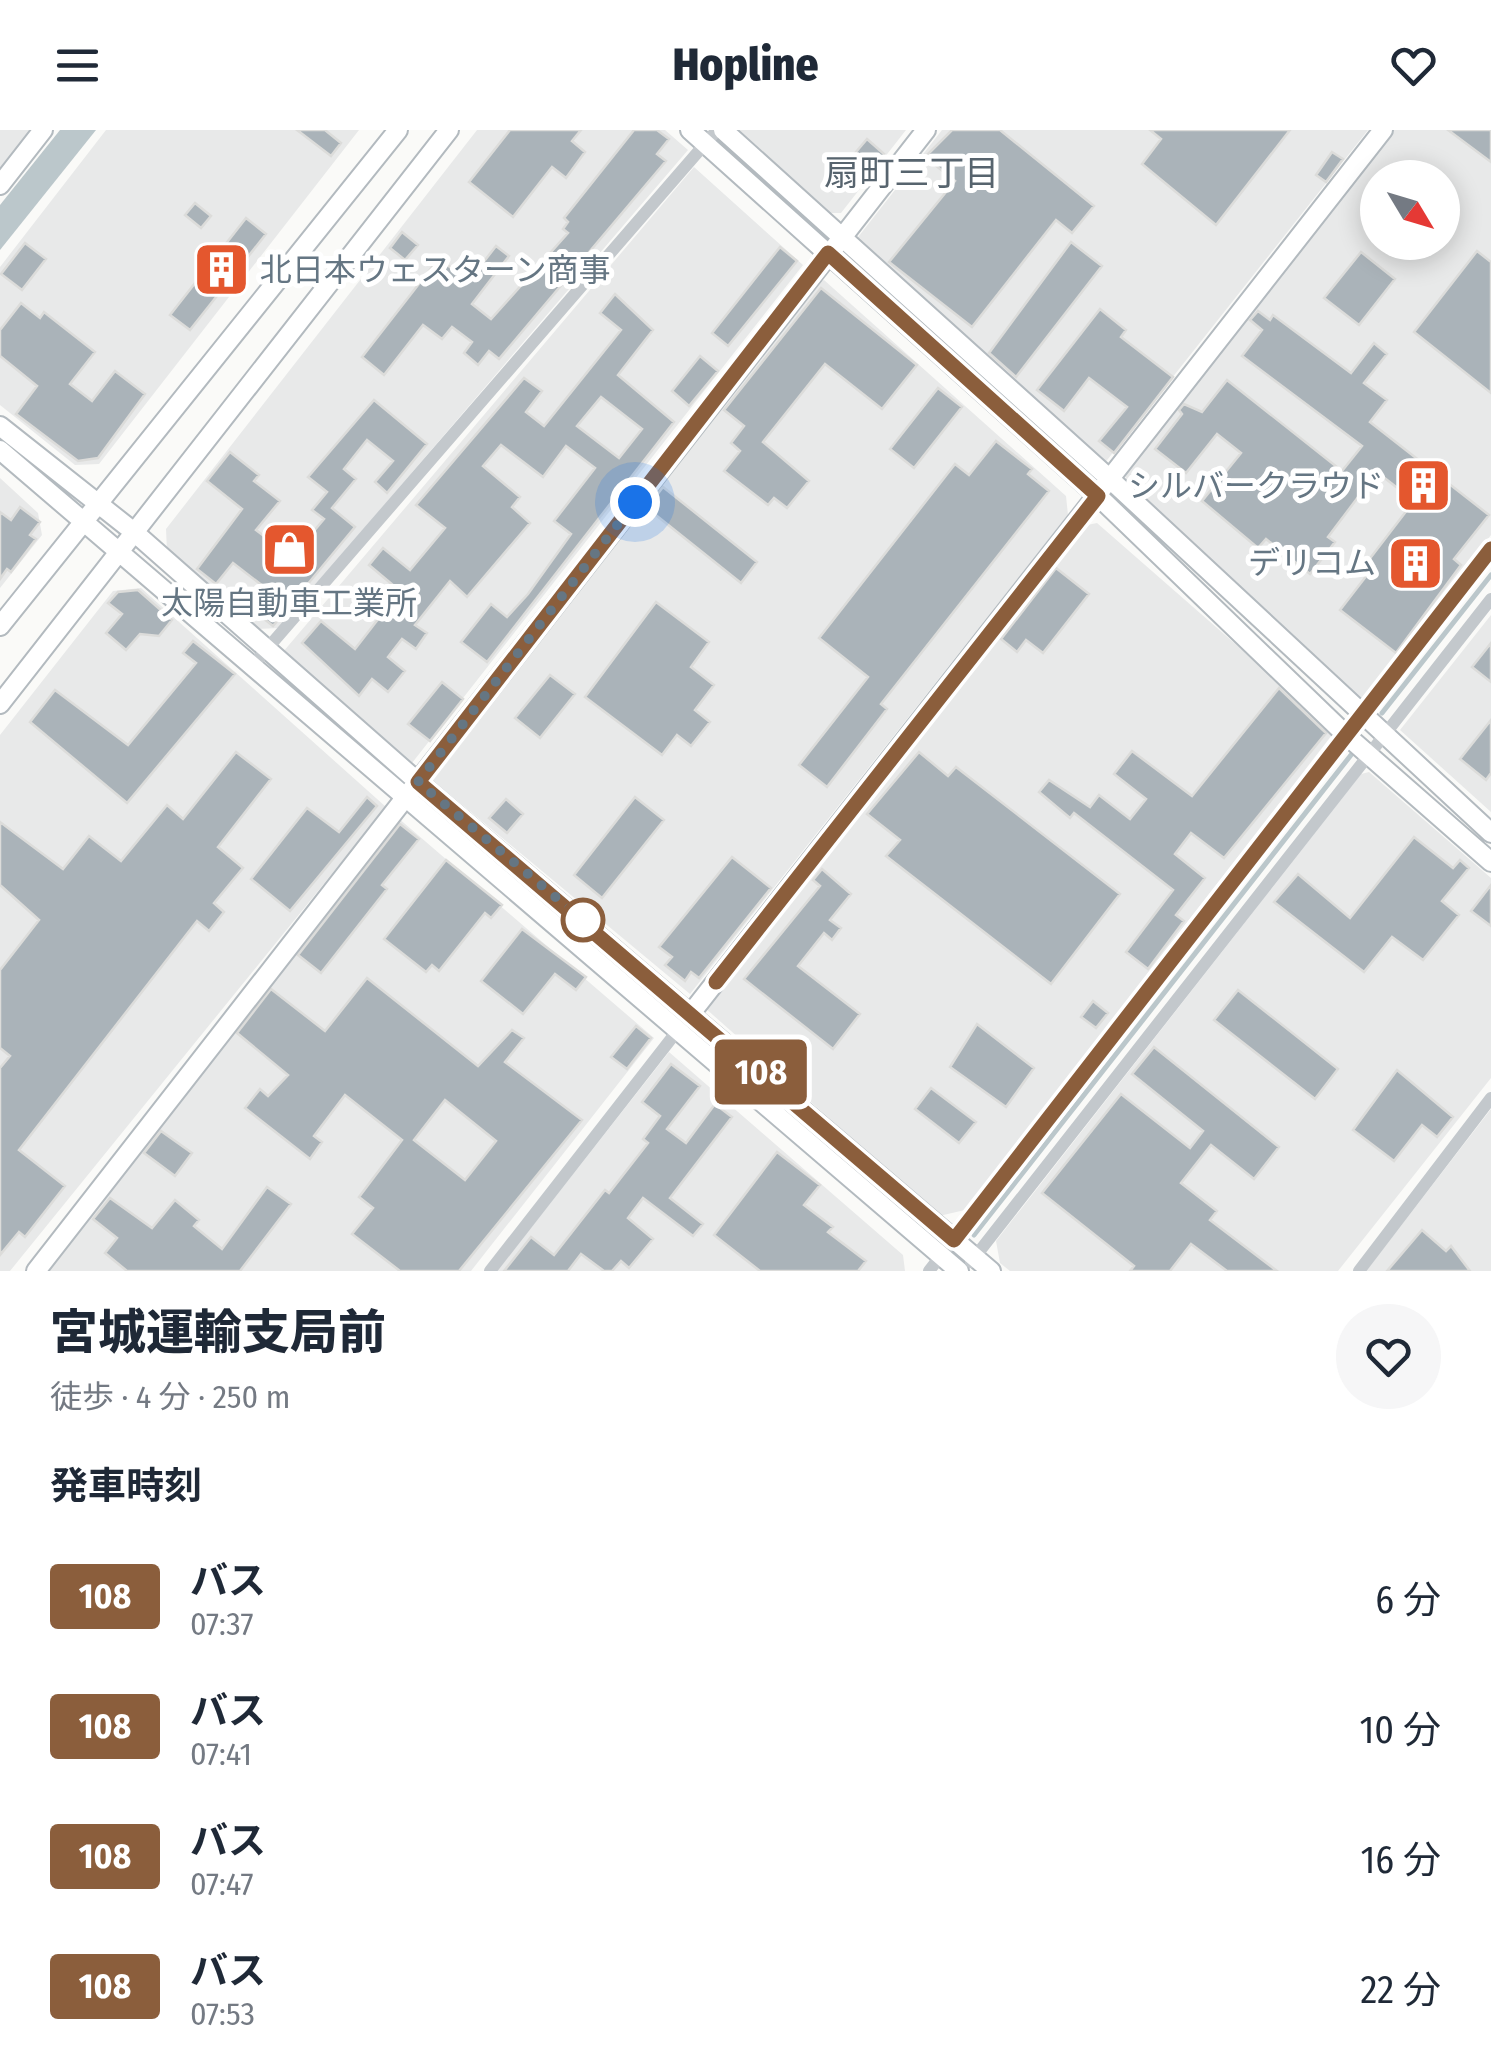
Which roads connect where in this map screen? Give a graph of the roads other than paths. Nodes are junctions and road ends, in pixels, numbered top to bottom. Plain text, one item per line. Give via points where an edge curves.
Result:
1 (44, 130) edge
2 (398, 130) edge
3 (449, 130) edge
4 (690, 130) edge
5 (926, 130) edge
6 (1383, 130) edge
7 (715, 134) edge
8 (0, 185) edge
9 (841, 237) junction
10 (828, 253) junction
11 (0, 426) edge
12 (0, 450) edge
13 (1110, 480) junction
14 (1098, 496) junction
15 (96, 503) junction
16 (83, 520) junction
17 (134, 532) junction
18 (1491, 549) edge
19 (120, 553) junction
20 (1491, 599) edge
21 (0, 626) edge
22 (268, 650) junction
23 (253, 665) junction
24 (0, 704) edge
25 (1360, 714) junction
26 (1346, 736) junction
27 (1384, 736) junction
28 (1368, 755) junction
29 (413, 789) junction
30 (1491, 833) edge
31 (1491, 862) edge
32 (692, 1012) junction
33 (680, 1030) junction
34 (1491, 1098) edge
35 (954, 1240) junction
36 (941, 1255) junction
37 (966, 1266) edge
38 (36, 1271) edge
39 (490, 1271) edge
40 (928, 1271) edge
41 (991, 1271) edge
42 (1358, 1271) edge

1 - 8 street
2 - 15 street
3 - 17 street
4 - 7 street
5 - 9 street
6 - 13 street
7 - 9 street
7 - 10 street
7 - 22 street
9 - 10 street
9 - 13 street
10 - 14 street
10 - 29 street
11 - 15 street
12 - 16 street
13 - 14 street
13 - 25 street
14 - 26 street
14 - 32 street
15 - 16 street
15 - 17 street
16 - 19 street
16 - 21 street
17 - 19 street
17 - 22 street
18 - 25 street
19 - 23 street
19 - 24 street
20 - 27 street
22 - 23 street
22 - 29 street
23 - 29 street
25 - 26 street
25 - 27 street
26 - 28 street
26 - 35 street
27 - 28 street
27 - 30 street
28 - 31 street
28 - 37 street
29 - 32 street
29 - 33 street
29 - 38 street
32 - 33 street
32 - 35 street
33 - 36 street
33 - 39 street
34 - 42 street
35 - 36 street
35 - 37 street
36 - 37 street
36 - 40 street
37 - 41 street

